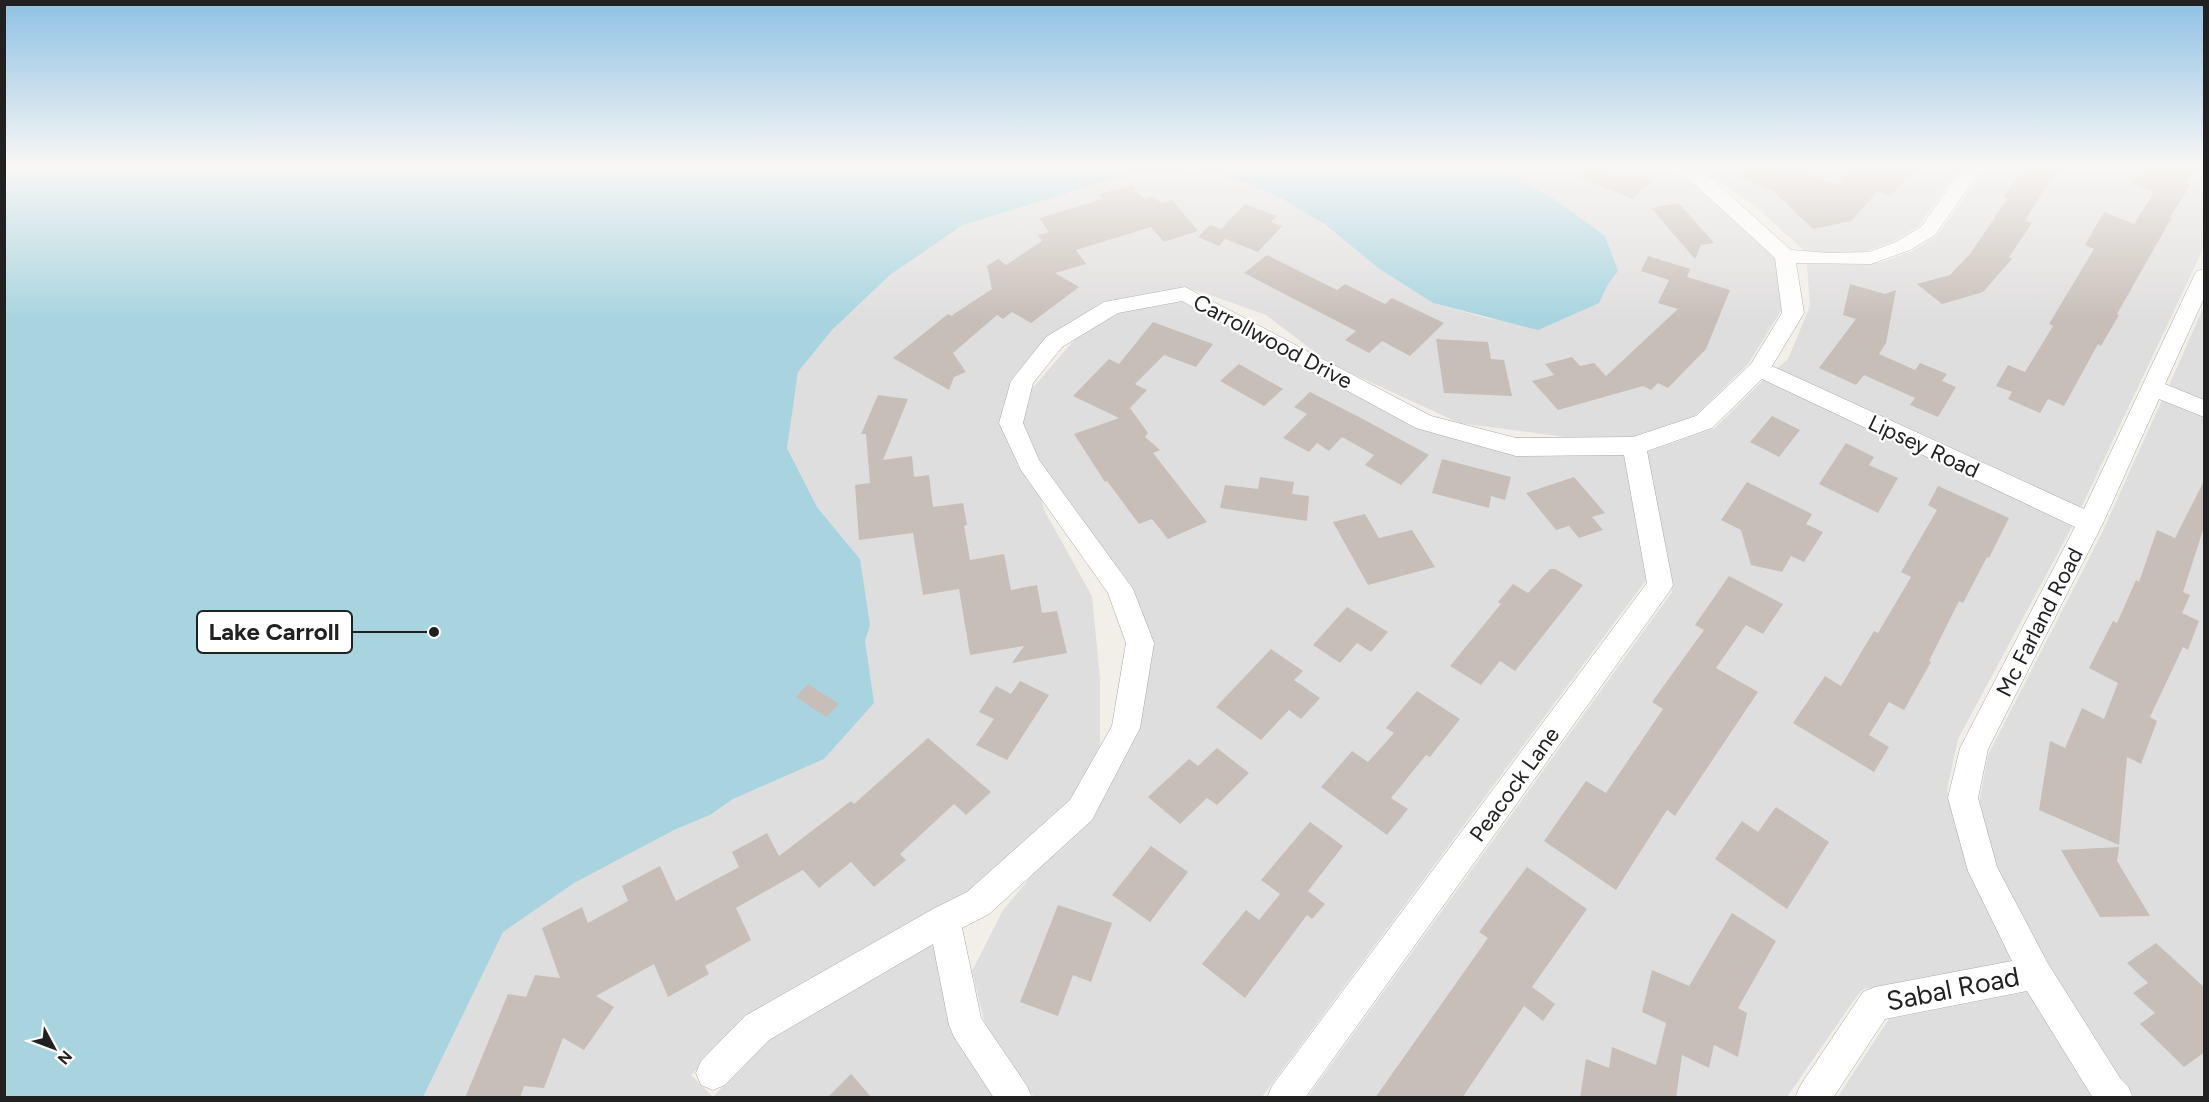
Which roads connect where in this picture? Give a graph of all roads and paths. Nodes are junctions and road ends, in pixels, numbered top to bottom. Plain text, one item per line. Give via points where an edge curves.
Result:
1 (1746, 216) edge
2 (1938, 216) edge
3 (1785, 256) junction
4 (2205, 276) edge
5 (1758, 369) junction
6 (2153, 388) junction
7 (2205, 409) edge
8 (1634, 446) junction
9 (2090, 523) junction
10 (944, 920) junction
11 (2035, 973) junction
12 (713, 1073) dead end
13 (1015, 1098) edge
14 (1284, 1098) edge
15 (1812, 1098) edge
16 (2116, 1098) edge

1 - 3 street
2 - 3 street via 1928,231 1871,258
3 - 5 street, Carrollwood Drive via 1793,313
4 - 6 street, Mc Farland Road
5 - 8 street, Carrollwood Drive via 1704,422
5 - 9 street, Lipsey Road
6 - 7 street
6 - 9 street, Mc Farland Road
8 - 10 street, Carrollwood Drive via 1516,447 1424,422 1185,294 1112,307 1054,342 1022,381 1011,423 1029,464 1120,589 1140,643 1126,728 1081,810 978,903
8 - 14 street, Peacock Lane via 1660,585
9 - 11 street, Mc Farland Road via 1974,748 1963,798 1983,871
10 - 12 street, Carrollwood Drive via 756,1028
10 - 13 street via 966,1025
11 - 15 street, Sabal Road via 1875,1004
11 - 16 street, Mc Farland Road

